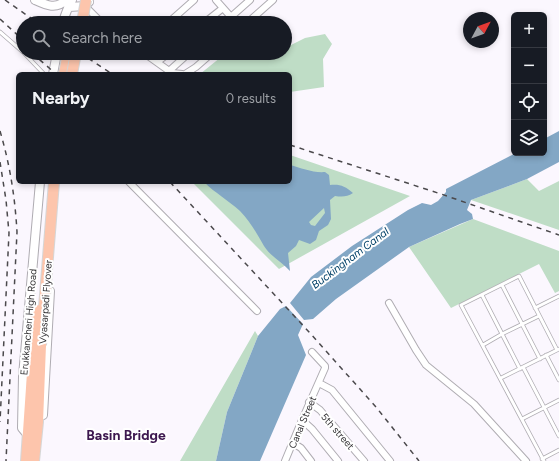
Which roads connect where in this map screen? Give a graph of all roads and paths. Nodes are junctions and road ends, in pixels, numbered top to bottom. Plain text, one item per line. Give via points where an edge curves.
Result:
1 (35, 0) edge
2 (91, 0) edge
3 (194, 0) edge
4 (216, 0) edge
5 (249, 0) edge
6 (273, 0) edge
7 (75, 2) edge
8 (223, 8) junction
9 (65, 16) edge
10 (74, 16) edge
11 (80, 16) edge
12 (93, 16) edge
13 (176, 16) edge
14 (213, 16) edge
15 (230, 16) edge
16 (232, 16) edge
17 (255, 16) edge
18 (0, 32) edge
19 (16, 47) edge
20 (30, 60) edge
21 (56, 60) edge
22 (67, 60) edge
23 (75, 60) edge
24 (155, 60) edge
25 (181, 60) edge
26 (204, 60) edge
27 (158, 62) joint
28 (169, 70) junction
29 (42, 72) edge
30 (53, 72) edge
31 (64, 72) edge
32 (72, 72) edge
33 (172, 72) edge
34 (187, 72) edge
35 (40, 184) edge
36 (48, 184) edge
37 (54, 184) edge
38 (57, 184) edge
39 (131, 184) edge
40 (37, 214) junction
41 (54, 215) junction
42 (502, 285) junction
43 (482, 295) junction
44 (559, 296) edge
45 (389, 303) dead end
46 (535, 308) junction
47 (258, 310) dead end
48 (539, 316) junction
49 (522, 324) junction
50 (502, 334) junction
51 (38, 345) junction
52 (483, 345) junction
53 (558, 349) edge
54 (312, 352) dead end
55 (546, 355) junction
56 (540, 359) junction
57 (522, 368) junction
58 (500, 378) junction
59 (559, 380) edge
60 (319, 383) junction
61 (559, 400) edge
62 (309, 402) junction
63 (544, 407) junction
64 (522, 419) junction
65 (302, 420) junction
66 (38, 422) junction
67 (27, 434) junction
68 (559, 436) edge
69 (293, 443) junction
70 (559, 450) edge
71 (543, 460) edge
72 (26, 461) edge
73 (34, 461) edge
74 (285, 461) edge
75 (311, 461) edge
76 (338, 461) edge
77 (364, 461) edge
78 (390, 461) edge
79 (526, 461) edge

1 - 7 street via 47,6
2 - 7 street
3 - 13 street
4 - 8 street
5 - 16 street
6 - 17 street
7 - 9 street
7 - 10 main road
7 - 11 main road, bridge
7 - 12 street
8 - 14 street
8 - 15 street
18 - 19 lane
20 - 29 lane
21 - 30 street
22 - 31 main road
23 - 32 main road, bridge
24 - 27 street
25 - 28 street
26 - 34 street
27 - 28 street
28 - 33 street
35 - 40 street, Erukkancheri High Road
36 - 51 main road, Vyasarpadi Flyover, bridge
37 - 51 main road, Vyasarpadi Flyover, bridge
38 - 41 street, Erukkancheri High Road
39 - 47 street
40 - 41 street
40 - 67 street, Erukkancheri High Road via 23,376 22,428
41 - 66 street, Erukkancheri High Road via 44,401 42,417
42 - 43 lane
42 - 46 lane via 519,276
42 - 49 lane
43 - 50 lane
43 - 52 lane via 461,305
44 - 46 lane
45 - 79 street via 426,365 474,404
46 - 48 lane
48 - 49 lane
48 - 53 lane
49 - 50 lane
49 - 56 lane
50 - 52 lane
50 - 57 lane
51 - 66 main road, Vyasarpadi Flyover
51 - 67 main road, Vyasarpadi Flyover
52 - 58 lane
53 - 55 lane
54 - 60 street, Canal Street via 325,366
55 - 56 lane
55 - 59 lane
56 - 57 lane
57 - 58 lane
57 - 63 lane
58 - 64 lane
60 - 62 street, Canal Street
60 - 78 street via 332,390
61 - 63 lane
62 - 65 street, Canal Street
62 - 77 street, 5th street via 320,410
63 - 64 lane
63 - 68 lane
64 - 71 lane
65 - 69 street, Canal Street
65 - 76 street
66 - 73 main road, Erukkancheri High Road
67 - 72 main road, Erukkancheri High Road
69 - 74 street, Canal Street
69 - 75 street via 301,448
70 - 71 lane

